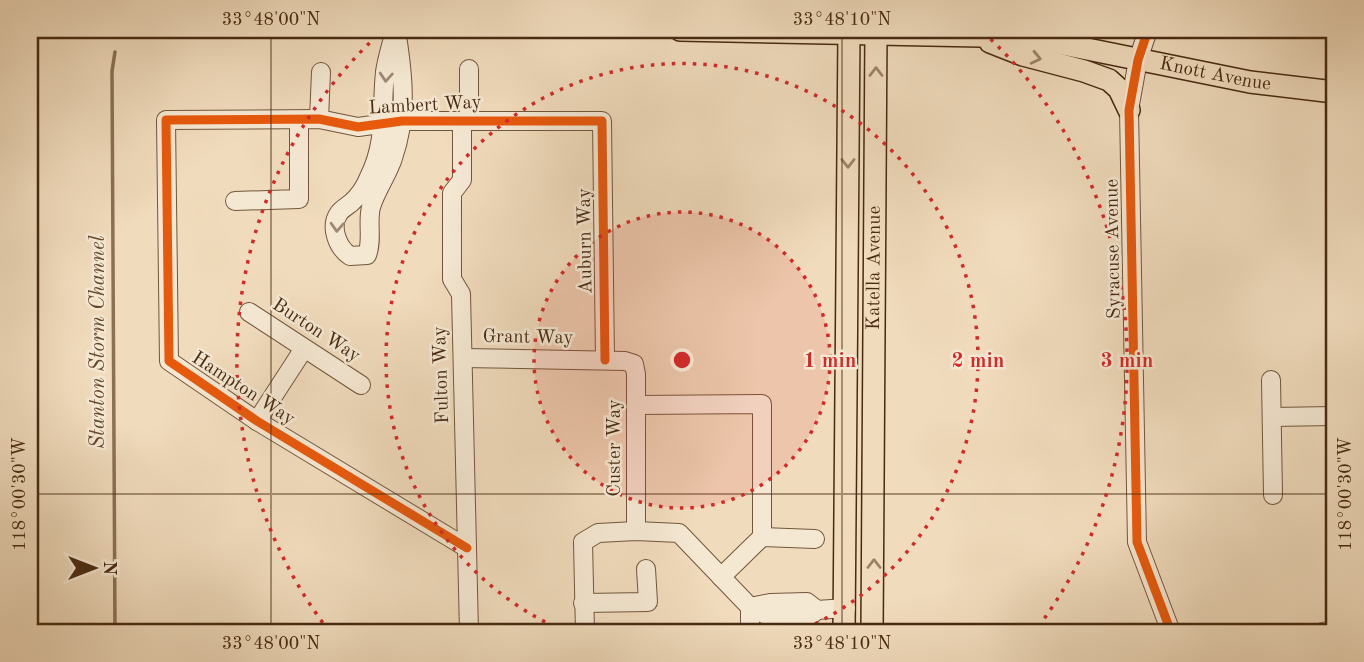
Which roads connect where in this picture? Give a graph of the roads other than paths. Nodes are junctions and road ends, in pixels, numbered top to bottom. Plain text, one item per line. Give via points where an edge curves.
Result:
1 (395, 30) edge
2 (680, 30) edge
3 (1148, 30) edge
4 (849, 32) edge
5 (876, 32) edge
6 (972, 35) junction
7 (1138, 60) junction
8 (469, 69) dead end
9 (321, 72) dead end
10 (1334, 92) edge
11 (1129, 110) junction
12 (319, 119) junction
13 (166, 120) joint
14 (299, 120) junction
15 (466, 121) junction
16 (602, 121) joint
17 (393, 123) junction
18 (235, 201) dead end
19 (365, 201) dead end
20 (249, 312) dead end
21 (848, 333) junction
22 (303, 350) junction
23 (463, 358) junction
24 (605, 360) junction
25 (634, 364) joint
26 (1271, 380) dead end
27 (361, 385) dead end
28 (636, 405) junction
29 (1334, 416) edge
30 (1272, 417) junction
31 (257, 421) junction
32 (875, 442) junction
33 (1273, 495) dead end
34 (636, 531) junction
35 (762, 537) junction
36 (814, 539) dead end
37 (467, 548) junction
38 (646, 569) dead end
39 (721, 577) junction
40 (583, 603) junction
41 (750, 607) junction
42 (846, 608) junction
43 (1334, 630) edge
44 (469, 632) edge
45 (584, 632) edge
46 (751, 632) edge
47 (844, 632) edge
48 (872, 632) edge
49 (1171, 632) edge
50 (1322, 632) edge

1 - 17 street via 403,71
2 - 4 main road, Knott Avenue
3 - 7 street, Syracuse Avenue
4 - 5 main road, Knott Avenue
4 -> 21 main road, Katella Avenue
5 - 6 main road, Knott Avenue
32 -> 5 main road, Katella Avenue
6 - 7 main road, Knott Avenue via 1028,37
6 -> 11 main road via 1109,80
7 - 10 main road, Knott Avenue via 1250,82
7 - 11 street, Syracuse Avenue
8 - 15 street, Fulton Way
9 - 12 street
11 - 49 street, Syracuse Avenue via 1137,541
12 - 14 street, Lambert Way
12 - 17 street, Lambert Way via 358,127
13 - 14 street, Lambert Way
13 - 31 street, Hampton Way via 169,361
14 - 18 street via 299,200
15 - 16 street, Lambert Way
15 - 17 street, Lambert Way
15 - 23 street, Fulton Way via 461,180 452,193 453,279 461,294
16 - 24 street, Auburn Way
17 - 19 street via 387,176
20 - 22 street, Burton Way
21 - 32 main road via 860,365 861,438
21 - 42 main road, Katella Avenue
22 - 27 street, Burton Way
22 - 31 street
23 - 24 street, Grant Way
23 - 37 street, Fulton Way
24 - 25 street, Grant Way
25 - 28 street, Custer Way
26 - 30 street
28 - 34 street, Custer Way
28 - 35 street via 762,404
29 - 30 street
30 - 33 street
31 - 37 street, Hampton Way
48 -> 32 main road, Katella Avenue
34 - 39 street via 679,533
34 - 40 street via 598,533 583,542
35 - 36 street
35 - 39 street
37 - 44 street, Fulton Way
38 - 40 street via 648,602
39 - 41 street
40 - 45 street
41 - 42 street via 768,616 809,617 817,610
41 - 46 street
42 - 47 main road, Katella Avenue
43 - 50 street

